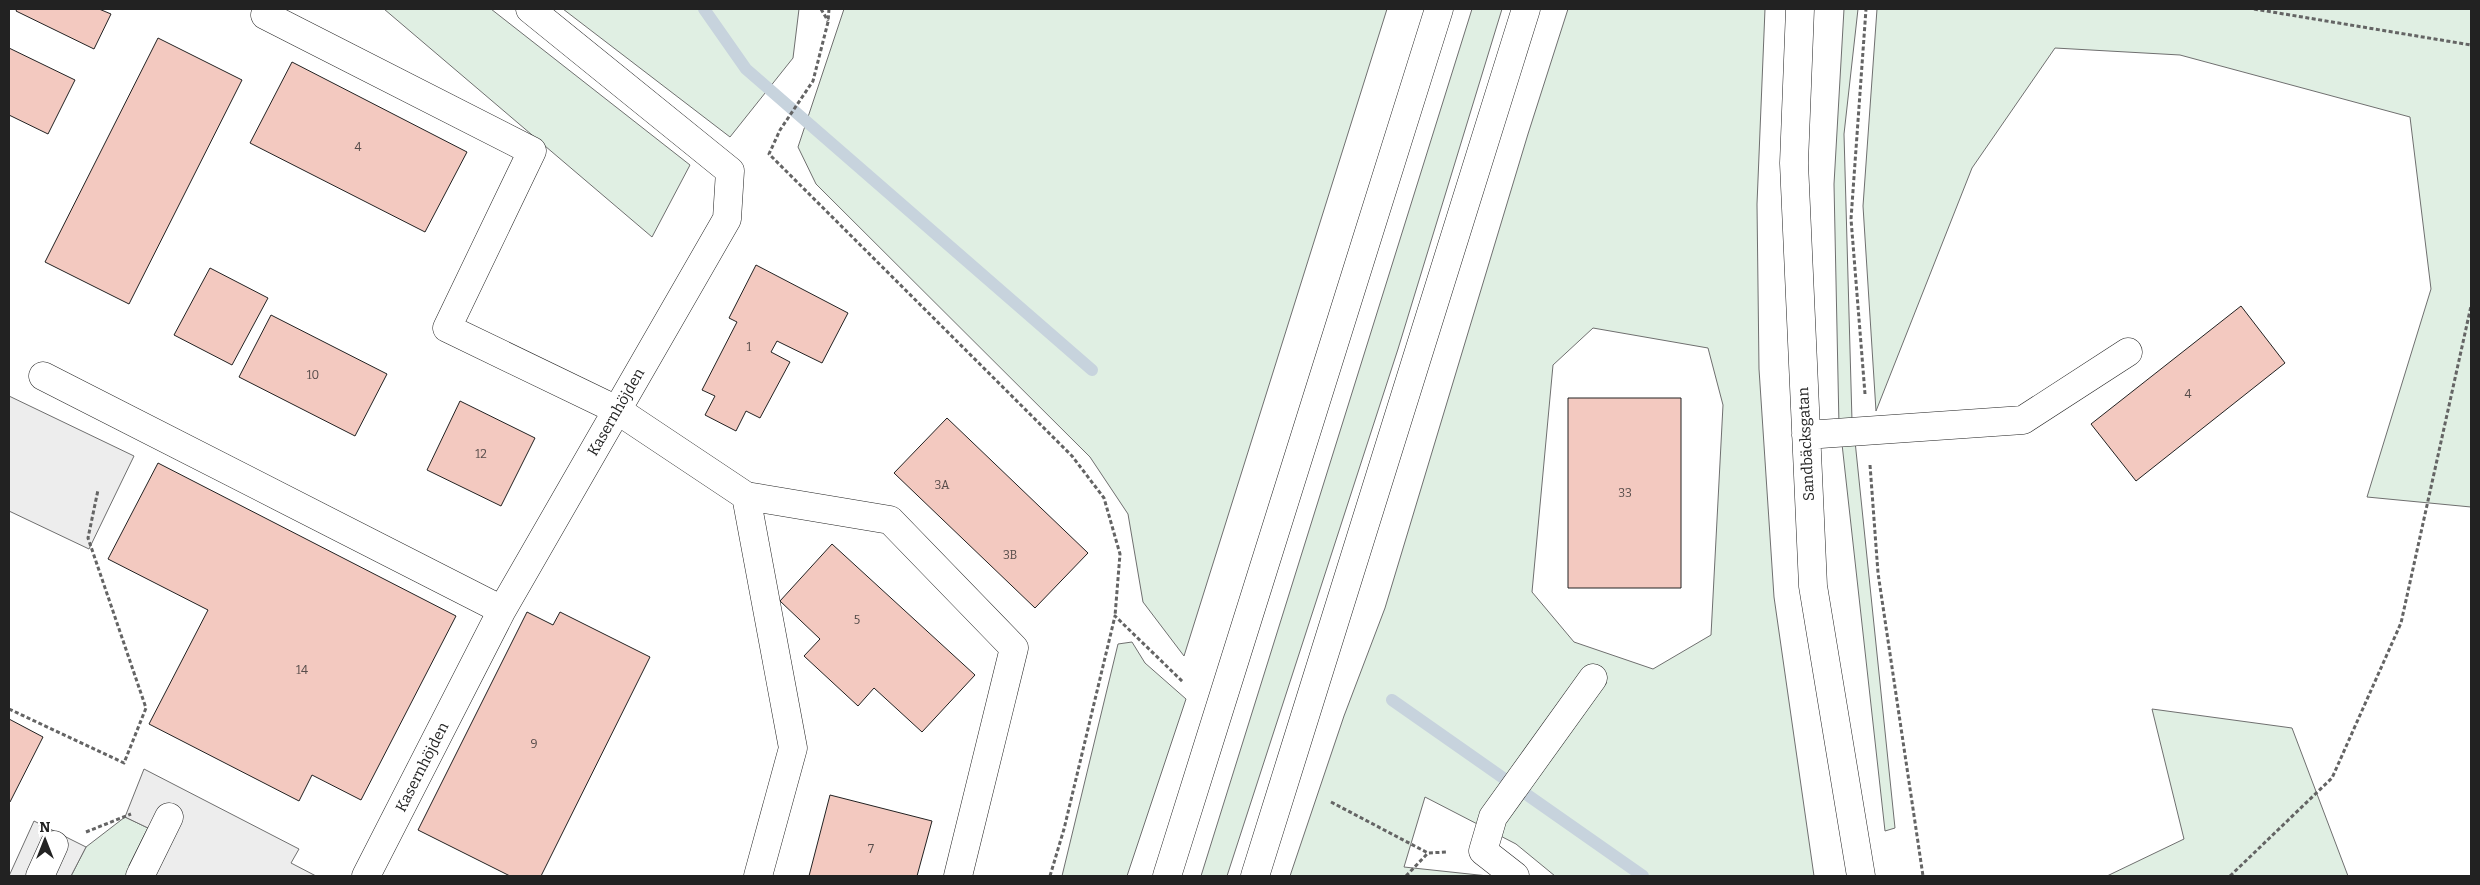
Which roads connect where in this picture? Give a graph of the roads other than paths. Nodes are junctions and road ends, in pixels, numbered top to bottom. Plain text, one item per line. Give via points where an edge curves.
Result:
1 (530, 9) edge
2 (1438, 9) edge
3 (1526, 9) edge
4 (1800, 9) edge
5 (265, 15) dead end
6 (2128, 352) dead end
7 (43, 376) dead end
8 (618, 410) junction
9 (1806, 435) junction
10 (746, 496) junction
11 (502, 610) junction
12 (1593, 678) dead end
13 (169, 817) dead end
14 (54, 845) road end
15 (40, 876) edge
16 (140, 876) edge
17 (366, 876) edge
18 (758, 876) edge
19 (958, 876) edge
20 (1166, 876) edge
21 (1255, 876) edge
22 (1515, 876) edge
23 (1861, 876) edge

1 - 8 main road, Kasernhöjden via 730,171 727,219
2 - 20 main road
3 - 21 main road
4 - 9 main road, Sandbäcksgatan via 1794,163
5 - 8 main road via 532,151 447,328
6 - 9 main road via 2023,420
7 - 11 main road
8 - 10 main road
8 - 11 main road, Kasernhöjden
9 - 23 main road, Sandbäcksgatan via 1813,586
10 - 18 main road via 793,748
10 - 19 main road via 890,520 1014,648
11 - 17 main road, Kasernhöjden
12 - 22 main road via 1493,817 1483,851
13 - 16 main road
14 - 15 main road

